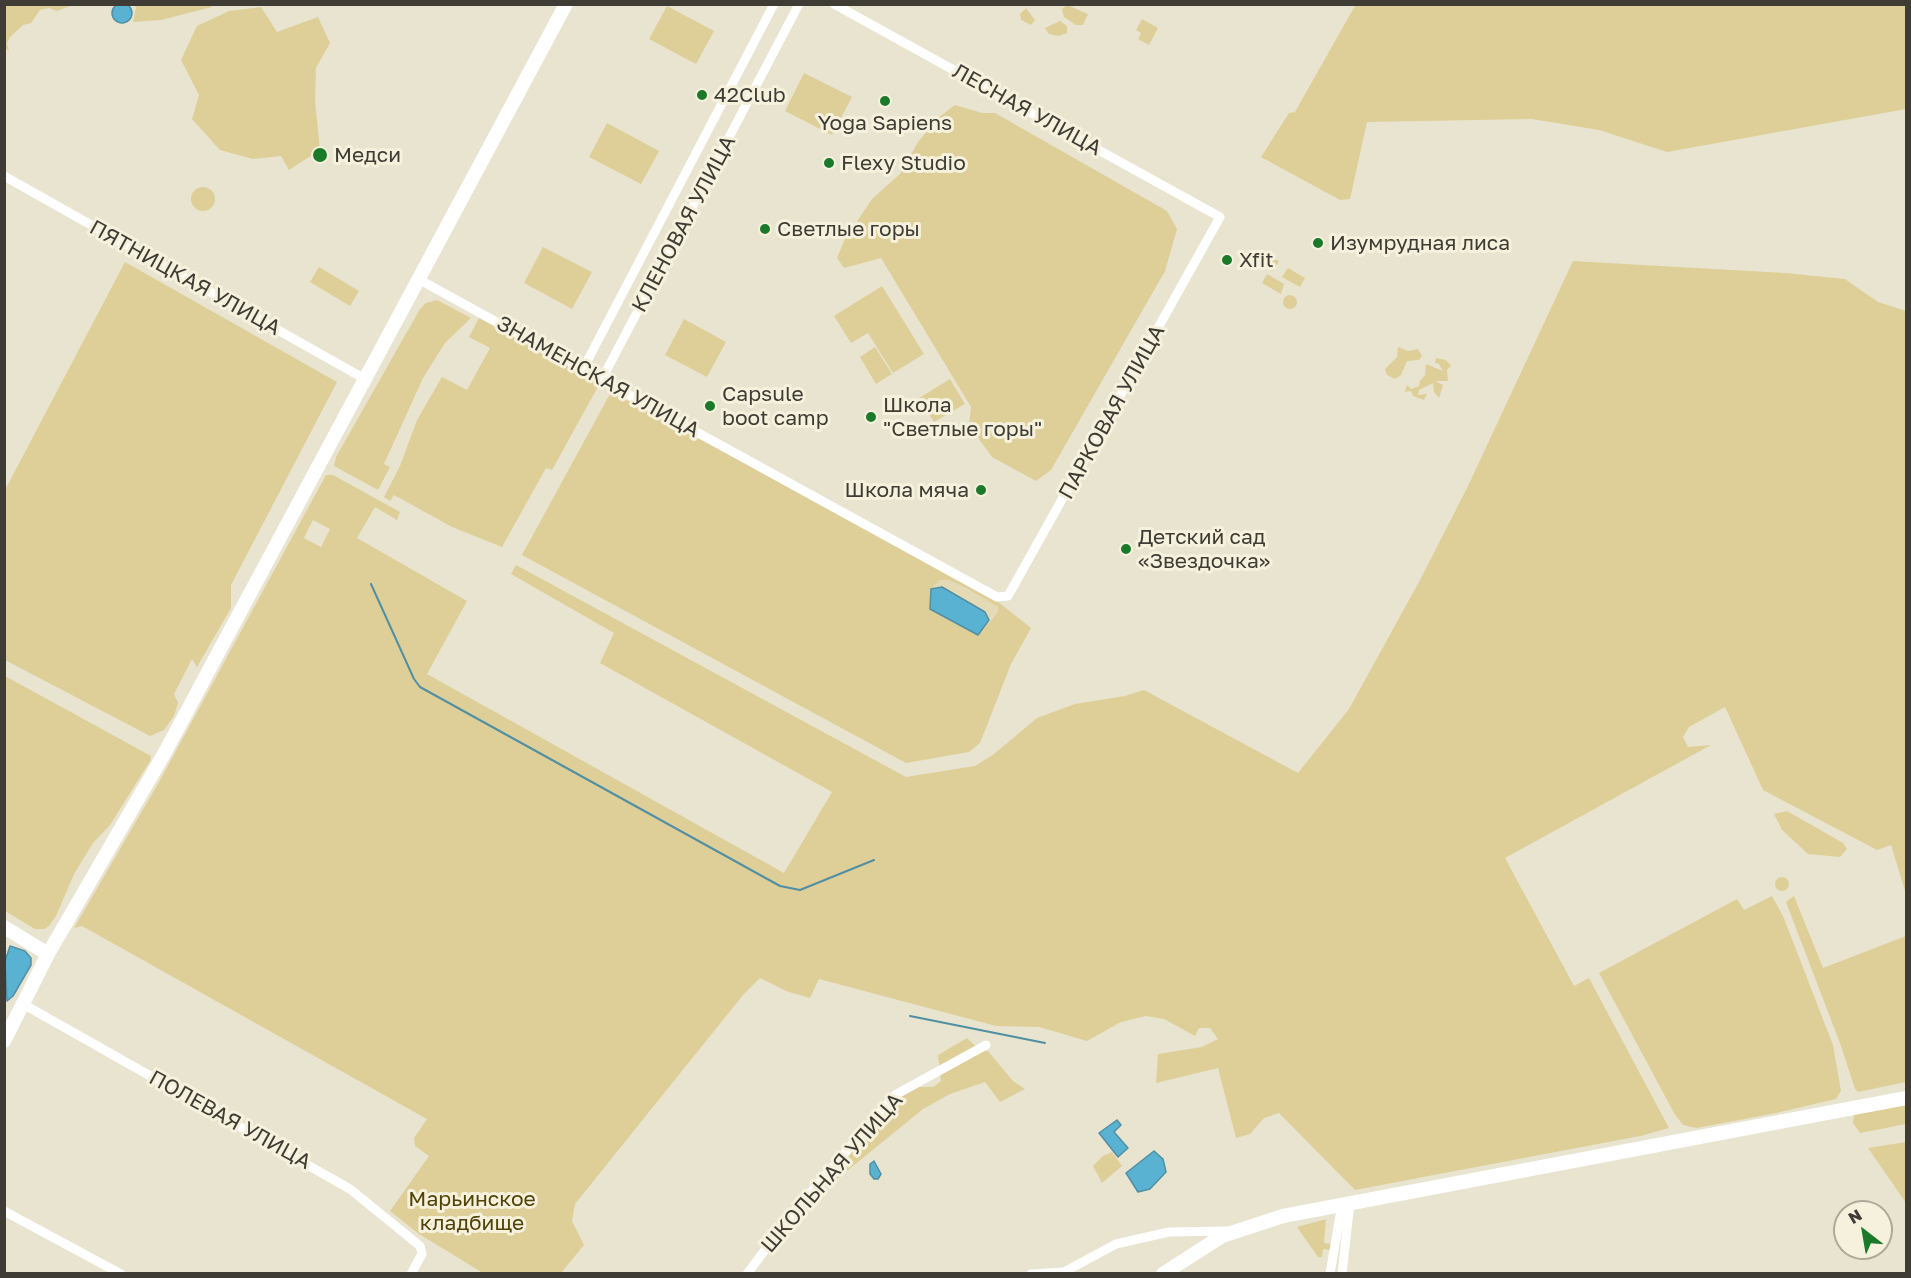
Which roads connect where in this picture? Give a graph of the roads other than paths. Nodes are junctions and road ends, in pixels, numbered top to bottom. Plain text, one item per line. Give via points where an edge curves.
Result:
1 (566, 4) edge
2 (774, 4) edge
3 (799, 4) edge
4 (834, 4) edge
5 (4, 177) edge
6 (1220, 217) joint
7 (420, 280) junction
8 (584, 369) junction
9 (365, 379) junction
10 (602, 380) junction
11 (997, 597) joint
12 (4, 927) edge
13 (48, 954) junction
14 (23, 1004) junction
15 (4, 1041) edge
16 (986, 1045) dead end
17 (1906, 1098) edge
18 (1346, 1203) junction
19 (4, 1211) edge
20 (1233, 1231) junction
21 (121, 1274) edge
22 (411, 1274) edge
23 (747, 1274) edge
24 (1031, 1274) edge
25 (1163, 1274) edge
26 (1330, 1274) edge
27 (1342, 1274) edge

1 - 7 street
2 - 8 street, КЛЕНОВАЯ УЛИЦА
3 - 10 street, КЛЕНОВАЯ УЛИЦА
4 - 6 street, ЛЕСНАЯ УЛИЦА
5 - 9 street, ПЯТНИЦКАЯ УЛИЦА
6 - 11 street, ПАРКОВАЯ УЛИЦА via 1013,590 1005,597
7 - 8 street, ЗНАМЕНСКАЯ УЛИЦА
7 - 9 street
8 - 10 street, ЗНАМЕНСКАЯ УЛИЦА
9 - 13 street via 164,754
10 - 11 street, ЗНАМЕНСКАЯ УЛИЦА
12 - 13 street
13 - 14 street
14 - 15 street
14 - 22 street, ПОЛЕВАЯ УЛИЦА via 350,1189 416,1241 422,1254
16 - 23 street, ШКОЛЬНАЯ УЛИЦА via 895,1095 791,1215
17 - 18 street
18 - 20 street
18 - 26 street
18 - 27 street
19 - 21 street
20 - 24 street via 1159,1234 1105,1249 1064,1272
20 - 25 street

